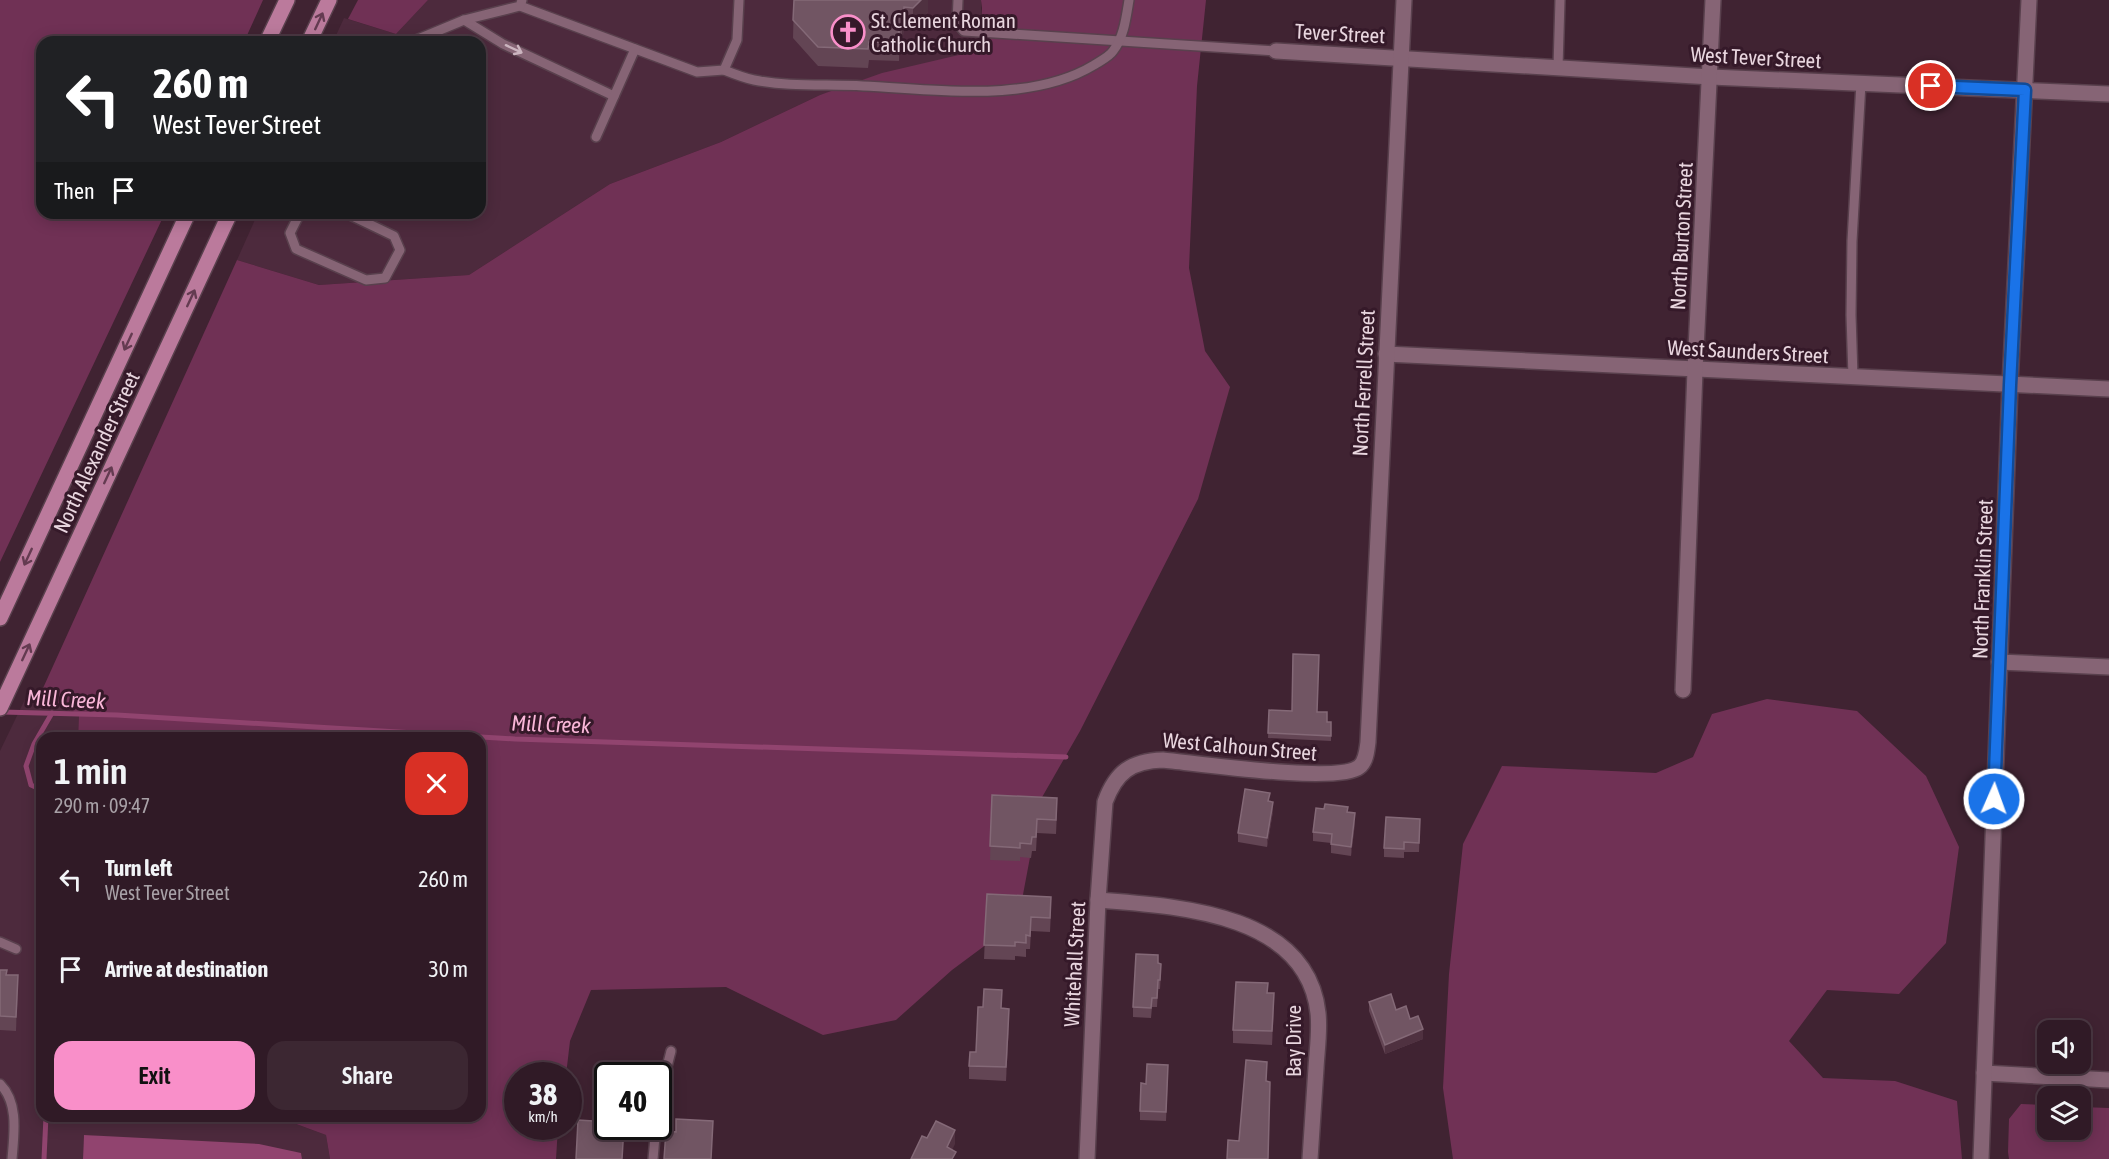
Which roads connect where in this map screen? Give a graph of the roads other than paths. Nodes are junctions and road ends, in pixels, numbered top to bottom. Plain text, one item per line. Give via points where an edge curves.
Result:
1 (329, 0) edge
2 (739, 0) edge
3 (958, 0) edge
4 (1129, 0) edge
5 (1404, 0) edge
6 (1560, 0) edge
7 (1713, 0) edge
8 (2029, 0) edge
9 (521, 3) edge
10 (285, 4) edge
11 (464, 20) junction
12 (270, 36) edge
13 (279, 36) edge
14 (312, 36) edge
15 (425, 36) edge
16 (1118, 41) junction
17 (634, 49) junction
18 (1276, 51) joint
19 (1401, 58) junction
20 (1558, 67) junction
21 (724, 70) junction
22 (1711, 77) junction
23 (1861, 83) junction
24 (2025, 90) junction
25 (2109, 94) edge
26 (614, 96) junction
27 (596, 137) dead end
28 (185, 219) edge
29 (227, 219) edge
30 (297, 219) edge
31 (359, 219) edge
32 (1386, 354) junction
33 (1695, 370) junction
34 (1853, 377) junction
35 (2010, 385) junction
36 (2109, 389) edge
37 (0, 618) edge
38 (1999, 662) junction
39 (2109, 667) edge
40 (1683, 690) dead end
41 (1, 707) edge
42 (1360, 767) joint
43 (1119, 775) joint
44 (1098, 900) junction
45 (0, 942) edge
46 (16, 949) dead end
47 (671, 1051) dead end
48 (668, 1062) edge
49 (1984, 1073) junction
50 (2109, 1080) edge
51 (0, 1084) edge
52 (655, 1140) edge
53 (12, 1159) edge
54 (653, 1159) edge
55 (1087, 1159) edge
56 (1310, 1159) edge
57 (1981, 1159) edge

14 -> 1 main road
2 - 21 lane via 737,40
3 - 16 lane via 957,23 964,31
4 - 16 lane
5 - 19 street, North Ferrell Street
6 - 20 lane
7 - 22 street, North Burton Street
8 - 24 street, North Franklin Street
9 - 11 lane
9 - 17 lane
10 - 12 main road
10 - 13 main road
11 - 15 lane
11 -> 26 lane via 503,44
16 - 18 lane
16 - 21 lane via 1112,52 1079,74 1008,90 786,84 753,80
17 - 21 lane via 697,72
17 - 26 lane
18 - 19 street, Tever Street
19 - 20 street, West Tever Street
19 - 32 street, North Ferrell Street
20 - 22 street, West Tever Street
22 - 23 street, West Tever Street
22 - 33 street, North Burton Street
23 - 24 street, West Tever Street
23 - 34 lane via 1852,241
24 - 25 street, West Tever Street
24 - 35 street, North Franklin Street
26 - 27 lane
28 -> 37 main road, North Alexander Street
41 -> 29 main road, North Alexander Street
30 - 31 lane via 290,233 296,249 366,280 385,278 400,250 394,236
32 - 33 street, West Saunders Street
32 - 42 street, North Ferrell Street via 1368,742
33 - 34 street, West Saunders Street
33 - 40 street, North Burton Street
34 - 35 street, West Saunders Street
35 - 36 street, West Saunders Street
35 - 38 street, North Franklin Street
38 - 39 street
38 - 49 street, North Franklin Street
42 - 43 street, West Calhoun Street via 1343,773 1311,774 1163,759 1132,765
43 - 44 street, Whitehall Street via 1105,802
44 - 55 street, Whitehall Street
44 - 56 street, Bay Drive via 1155,904 1211,914 1267,937 1295,959 1306,973 1318,1011
45 - 46 lane
47 - 48 lane
49 - 50 street
49 - 57 street, North Franklin Street
51 - 53 lane via 6,1090 15,1119
52 - 54 lane

